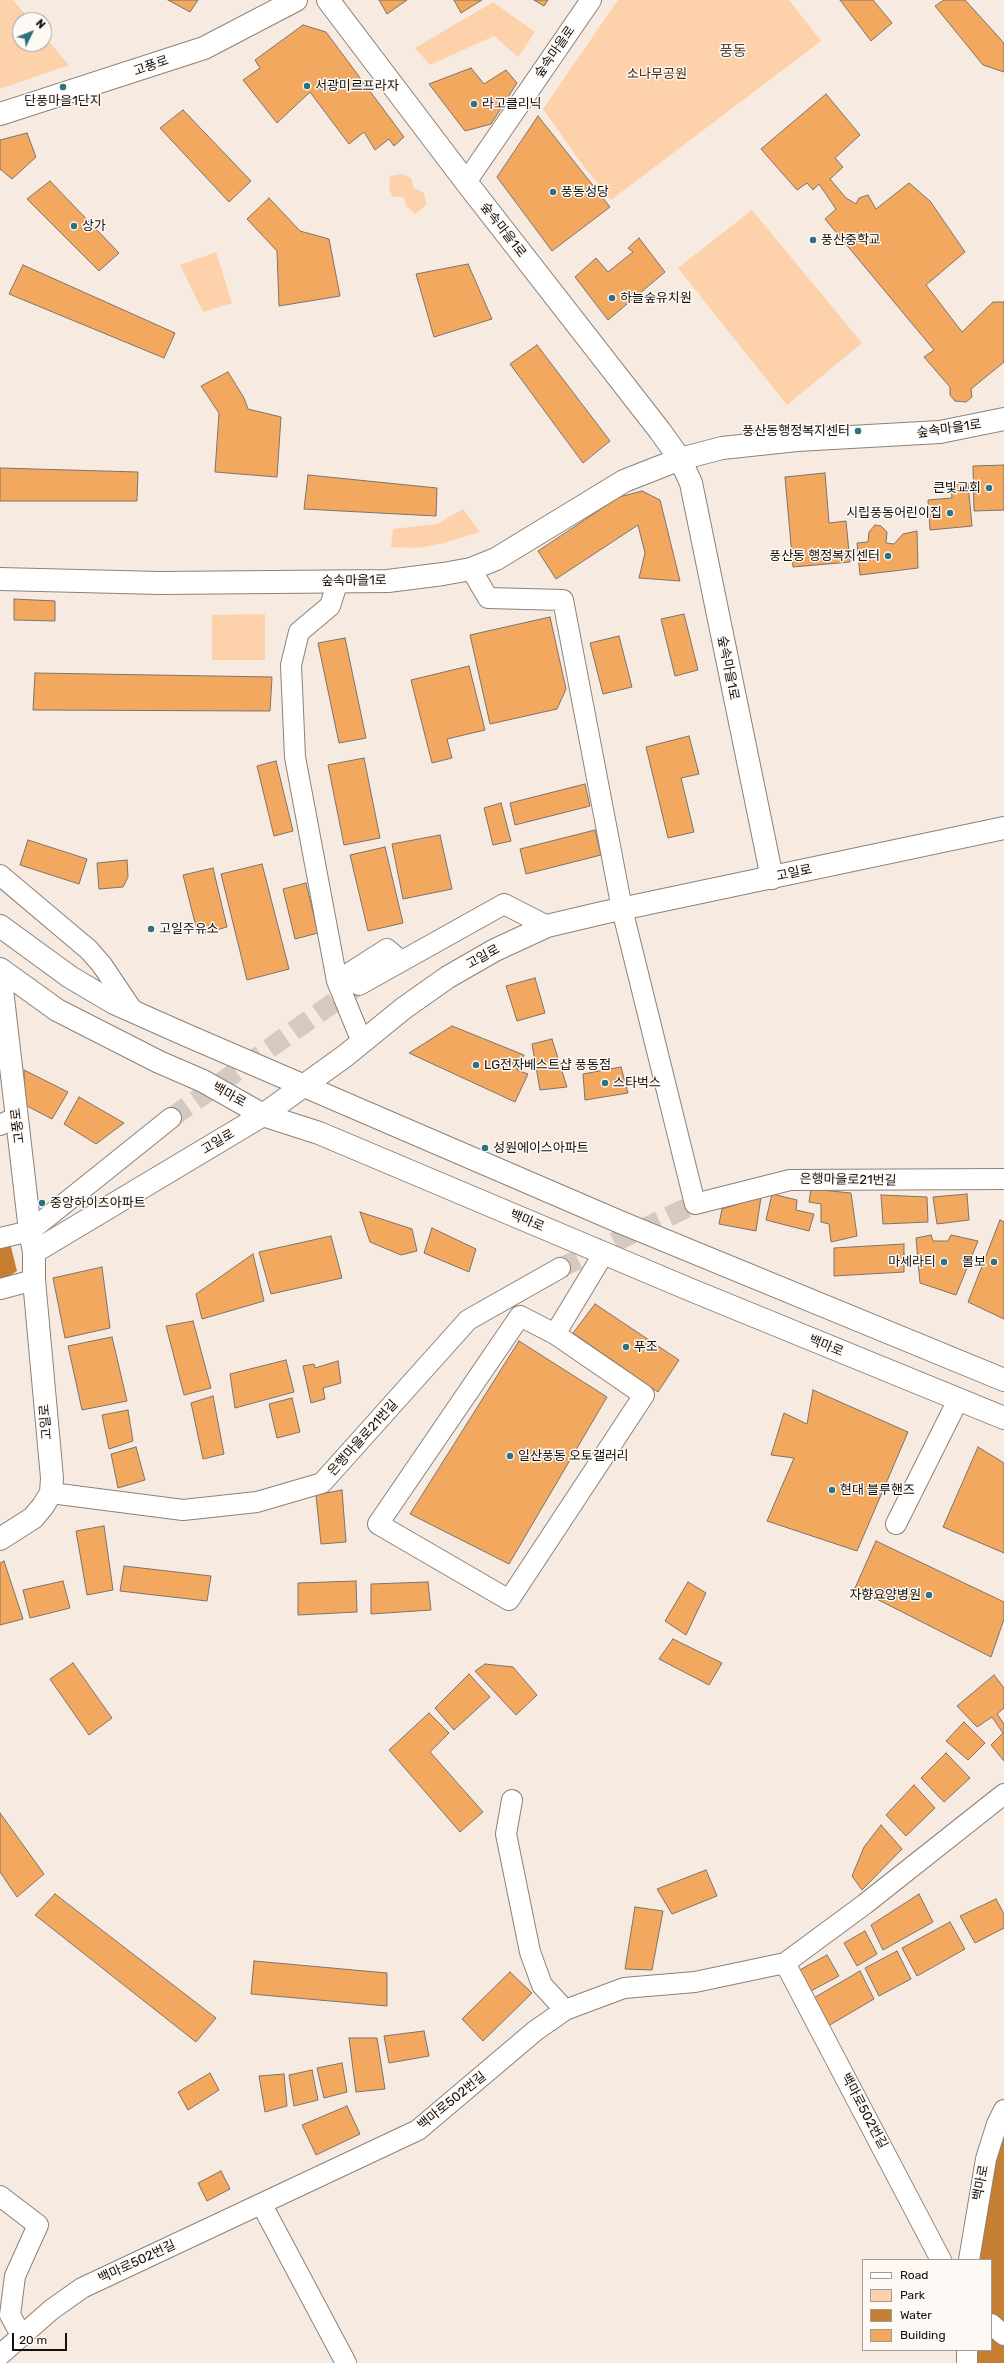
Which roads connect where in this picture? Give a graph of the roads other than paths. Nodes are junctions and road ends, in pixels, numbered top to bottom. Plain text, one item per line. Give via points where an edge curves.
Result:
1 (296, 0) edge
2 (328, 0) edge
3 (591, 0) edge
4 (0, 114) edge
5 (466, 182) junction
6 (1004, 419) edge
7 (680, 459) junction
8 (471, 569) junction
9 (0, 579) edge
10 (338, 582) junction
11 (1004, 828) edge
12 (0, 875) edge
13 (772, 878) junction
14 (622, 909) junction
15 (0, 926) edge
16 (547, 926) junction
17 (401, 961) junction
18 (0, 969) edge
19 (0, 972) edge
20 (337, 981) junction
21 (359, 985) tunnel mouth
22 (132, 1011) junction
23 (362, 1042) junction
24 (303, 1087) junction
25 (263, 1115) junction
26 (171, 1118) tunnel mouth
27 (8, 1121) edge
28 (1004, 1179) edge
29 (30, 1232) junction
30 (0, 1238) edge
31 (34, 1252) junction
32 (604, 1253) junction
33 (560, 1268) tunnel mouth
34 (34, 1280) junction
35 (0, 1290) edge
36 (555, 1334) junction
37 (1004, 1380) edge
38 (958, 1400) junction
39 (1004, 1418) edge
40 (51, 1493) junction
41 (896, 1524) dead end
42 (0, 1539) edge
43 (1004, 1794) edge
44 (512, 1800) dead end
45 (785, 1963) junction
46 (565, 2010) junction
47 (1004, 2110) edge
48 (0, 2196) edge
49 (262, 2205) junction
50 (940, 2259) edge
51 (969, 2259) edge
52 (992, 2325) edge
53 (22, 2335) junction
54 (1004, 2335) edge
55 (967, 2351) edge
56 (0, 2355) edge
57 (346, 2363) edge
58 (967, 2363) edge

1 - 4 street, 고풍로 via 204,48
2 - 5 street, 숲속마을1로
3 - 5 street, 숲속마을로
5 - 7 street, 숲속마을1로
6 - 7 street, 숲속마을1로 via 940,432 797,440 722,448
7 - 8 street, 숲속마을1로 via 624,481 496,559
7 - 13 street, 숲속마을1로 via 691,484
8 - 10 street, 숲속마을1로 via 388,581
8 - 14 street via 488,598 563,600
9 - 10 street, 숲속마을1로 via 159,583
10 - 20 street via 330,606 299,632 291,665 295,757
11 - 13 street, 고일로
12 - 22 street via 89,950
13 - 14 street, 고일로
14 - 16 street, 고일로
14 - 28 street, 은행마을로21번길 via 695,1204 790,1180
15 - 22 street via 70,978
16 - 17 street via 504,904
16 - 23 street, 고일로 via 495,950 448,977
17 - 20 street via 387,949
17 - 21 street
18 - 25 street, 백마로 via 57,1010 159,1062 203,1080
19 - 27 street, 고풍로
20 - 23 street
22 - 24 street
23 - 24 street, 고일로
24 - 25 street, 고일로
24 - 37 street via 620,1222
25 - 31 street, 고일로
25 - 32 street, 백마로 via 319,1133
26 - 29 street
27 - 29 street, 고풍로
29 - 30 street
29 - 31 street, 고풍로
31 - 34 street, 고풍로
32 - 36 street
32 - 38 street, 백마로
33 - 40 street, 은행마을로21번길 via 468,1320 322,1483 257,1502 183,1510
34 - 35 street
34 - 40 street, 고일로 via 52,1478
36 - 36 street via 520,1316 378,1524 509,1600 644,1395
38 - 39 street, 백마로
38 - 41 street
40 - 42 street via 33,1518
43 - 45 street, 백마로502번길 via 865,1904
44 - 46 street via 506,1834 530,1952 542,1985
45 - 46 street, 백마로502번길 via 695,1982 624,1988
45 - 50 street, 백마로502번길
46 - 49 street, 백마로502번길 via 535,2031 418,2130
47 - 51 street, 백마로 via 986,2159
48 - 53 street via 38,2225 15,2276 10,2315
49 - 53 street, 백마로502번길 via 82,2288
49 - 57 street
52 - 54 street
53 - 56 street, 백마로502번길
55 - 58 street

